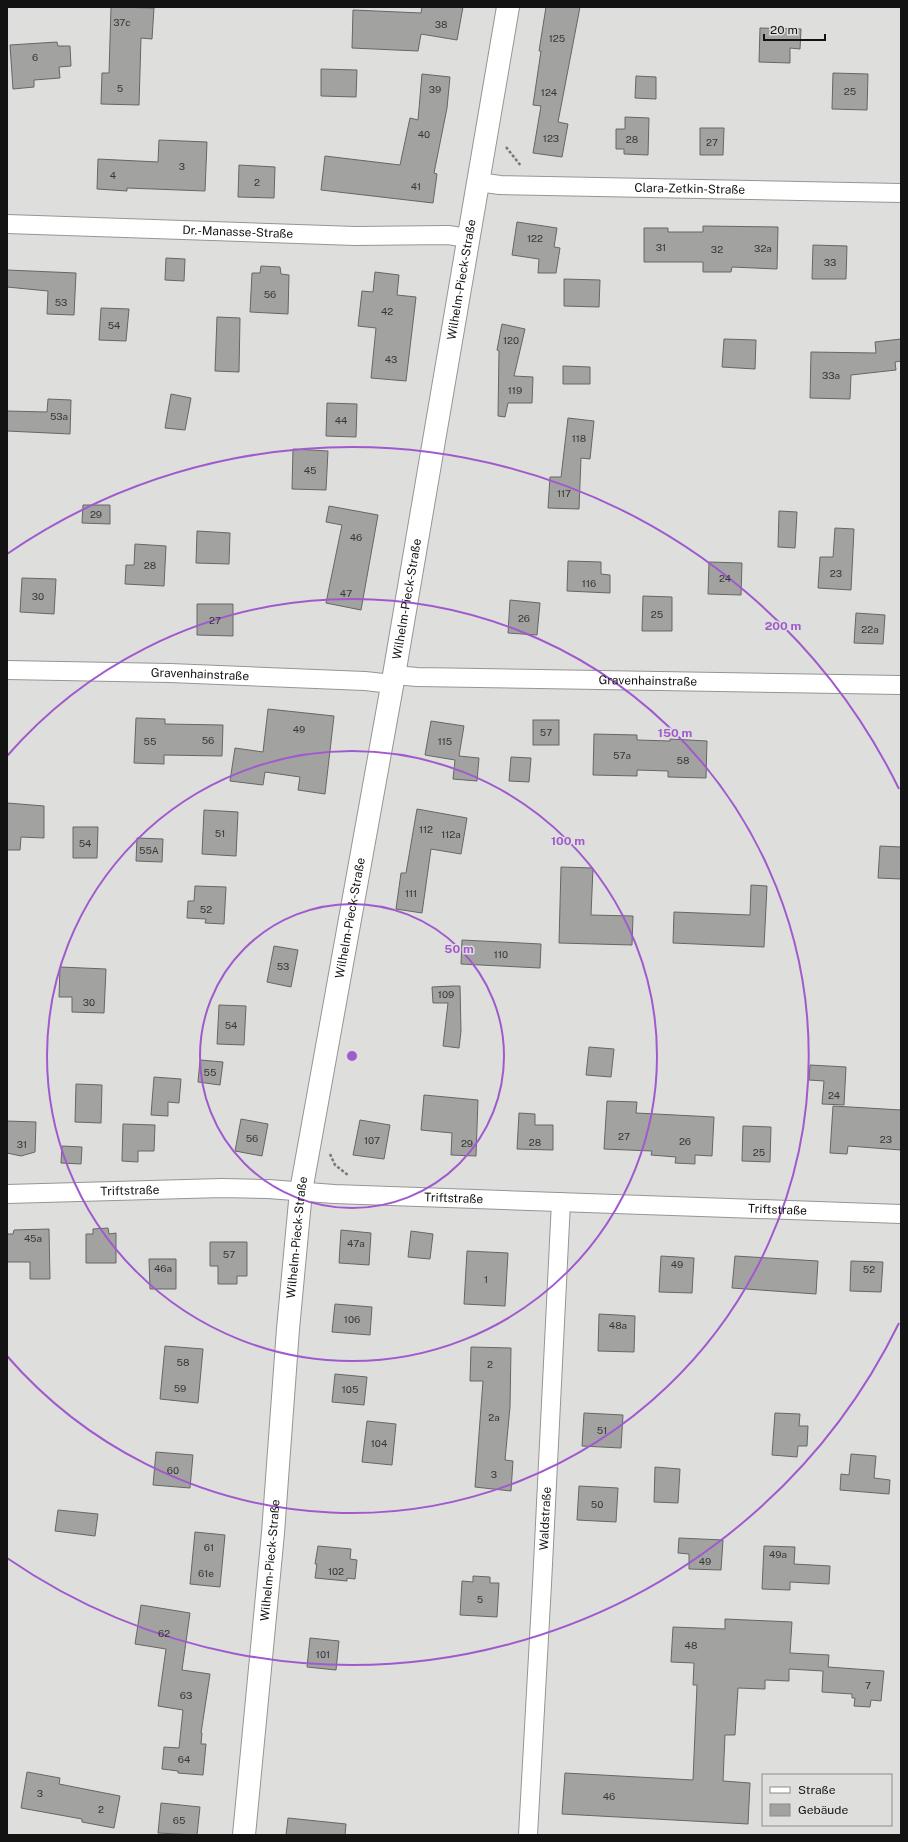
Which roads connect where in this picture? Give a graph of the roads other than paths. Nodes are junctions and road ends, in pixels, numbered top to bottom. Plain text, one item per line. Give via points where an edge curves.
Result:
1 (508, 7) edge
2 (478, 182) junction
3 (901, 193) edge
4 (7, 224) edge
5 (468, 238) junction
6 (7, 670) edge
7 (393, 679) junction
8 (901, 685) edge
9 (301, 1191) junction
10 (7, 1194) edge
11 (561, 1202) junction
12 (901, 1214) edge
13 (244, 1835) edge
14 (528, 1835) edge

1 - 2 street, Wilhelm-Pieck-Straße
2 - 3 street, Clara-Zetkin-Straße via 506,185
2 - 5 street, Wilhelm-Pieck-Straße
4 - 5 street, Dr.-Manasse-Straße via 355,236 448,235
5 - 7 street, Wilhelm-Pieck-Straße
6 - 7 street, Gravenhainstraße via 170,673 365,681
7 - 8 street, Gravenhainstraße via 426,677
7 - 9 street, Wilhelm-Pieck-Straße
9 - 10 street, Triftstraße via 222,1188
9 - 11 street, Triftstraße
9 - 13 street, Wilhelm-Pieck-Straße via 273,1534
11 - 12 street, Triftstraße
11 - 14 street, Waldstraße

